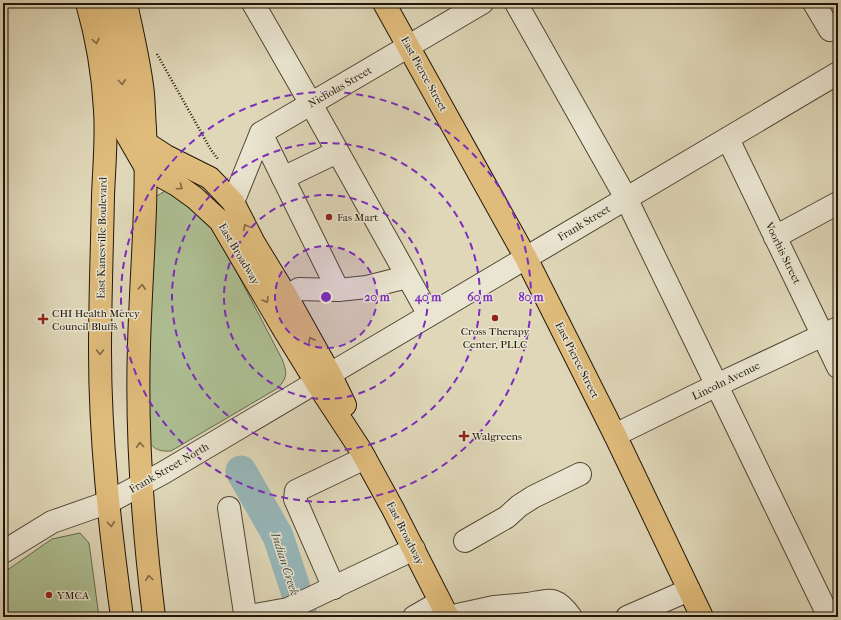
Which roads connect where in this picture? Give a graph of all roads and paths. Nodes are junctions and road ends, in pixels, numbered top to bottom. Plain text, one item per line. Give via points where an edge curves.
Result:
1 (87, 3) edge
2 (105, 3) edge
3 (126, 3) edge
4 (252, 3) edge
5 (384, 3) edge
6 (482, 3) edge
7 (516, 3) edge
8 (814, 3) edge
9 (835, 33) edge
10 (408, 46) junction
11 (838, 73) edge
12 (311, 104) junction
13 (261, 133) junction
14 (728, 139) junction
15 (146, 143) junction
16 (337, 152) junction
17 (146, 168) junction
18 (283, 178) junction
19 (626, 198) junction
20 (232, 202) junction
21 (838, 203) edge
22 (775, 237) junction
23 (526, 258) junction
24 (407, 277) junction
25 (338, 290) junction
26 (287, 297) junction
27 (429, 315) junction
28 (830, 332) edge
29 (838, 367) edge
30 (323, 378) junction
31 (717, 385) junction
32 (615, 435) junction
33 (363, 454) junction
34 (582, 478) dead end
35 (142, 484) junction
36 (109, 502) junction
37 (229, 508) dead end
38 (465, 541) dead end
39 (414, 549) junction
40 (3, 552) edge
41 (334, 588) junction
42 (689, 590) junction
43 (288, 610) edge
44 (530, 610) edge
45 (446, 612) edge
46 (122, 617) edge
47 (154, 617) edge
48 (414, 617) edge
49 (571, 617) edge
50 (628, 617) edge
51 (702, 617) edge
52 (829, 617) edge

1 -> 36 main road, East Kanesville Boulevard via 101,65 105,111 100,352 104,455
2 -> 17 main road via 121,73 126,135
3 - 15 main road via 143,94
4 - 12 street
5 - 10 main road, East Pierce Street
6 - 10 street, Nicholas Street
7 - 19 street
8 - 9 street
10 - 12 street, Nicholas Street
10 - 23 main road, East Pierce Street
11 - 14 street, Frank Street
12 - 13 street, Nicholas Street
12 - 16 street
13 - 18 street
13 - 20 street
14 - 19 street, Frank Street
14 - 22 street, Voorhis Street
15 - 17 main road
15 - 20 main road, East Broadway via 210,178
16 - 18 street
16 - 24 street
17 -> 30 main road, East Broadway via 196,198 220,221 284,330
35 -> 17 main road via 138,383
18 - 25 street
19 - 23 street, Frank Street
19 - 31 street
26 -> 20 main road, East Broadway
21 - 22 street
22 - 28 street, Voorhis Street
23 - 27 street, Frank Street
23 - 32 main road, East Pierce Street
24 - 25 street via 367,287
24 - 27 street
25 - 26 street via 298,289
30 -> 26 main road, East Broadway
27 - 30 street, Frank Street
28 - 29 street, Voorhis Street
28 - 31 street, Lincoln Avenue
30 - 33 main road, East Broadway via 350,417
30 - 35 street, Frank Street North
31 - 32 street, Lincoln Avenue
31 - 52 street
32 - 42 main road, East Pierce Street
33 - 39 main road, East Broadway
33 - 41 street via 296,491 295,498
34 - 38 street via 533,497 507,518
35 - 36 street, Frank Street North
47 -> 35 main road via 145,543
36 - 40 street, Frank Street North via 52,522
36 -> 46 main road, East Kanesville Boulevard
37 - 43 street via 245,613 255,615
39 - 41 street
39 - 45 main road, East Broadway
41 - 43 street
42 - 50 street
42 - 51 main road, East Pierce Street
44 - 45 street via 494,607
44 - 49 street via 552,600 559,602
45 - 48 street

